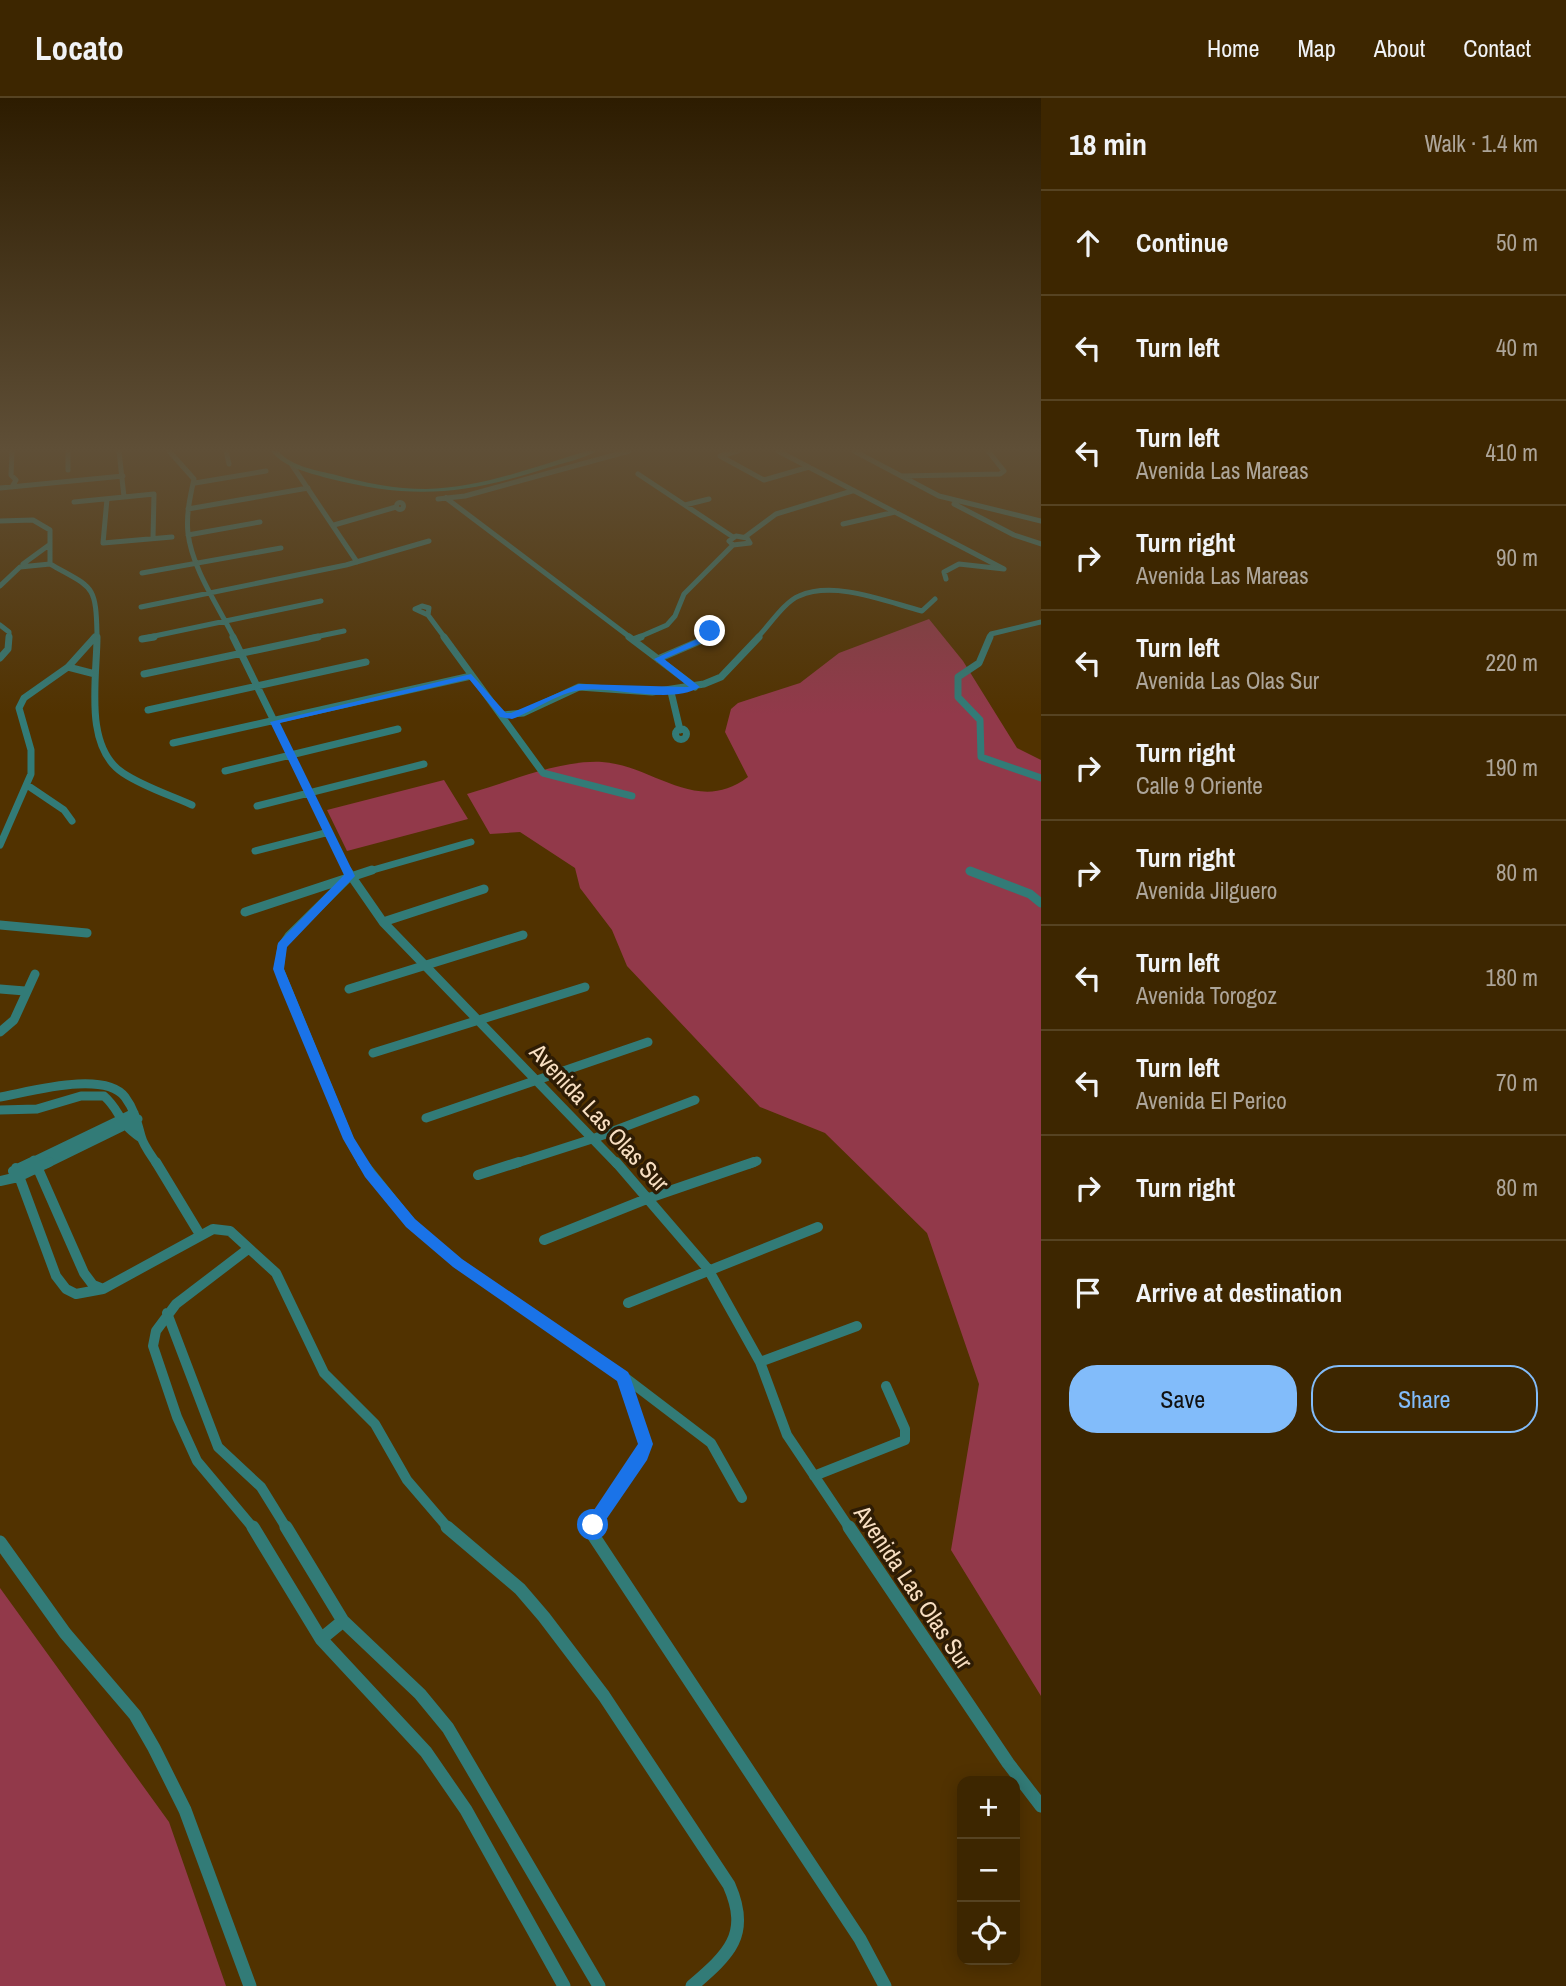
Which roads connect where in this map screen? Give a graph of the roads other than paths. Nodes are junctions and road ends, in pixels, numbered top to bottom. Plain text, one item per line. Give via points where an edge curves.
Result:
1 (50, 539) edge
2 (103, 539) edge
3 (142, 539) edge
4 (189, 539) edge
5 (343, 539) edge
6 (500, 539) edge
7 (730, 539) edge
8 (748, 539) edge
9 (947, 539) edge
10 (429, 541) dead end
11 (733, 541) junction
12 (50, 545) junction
13 (281, 548) dead end
14 (197, 562) junction
15 (357, 562) junction
16 (50, 564) junction
17 (20, 567) junction
18 (142, 573) dead end
19 (946, 579) dead end
20 (0, 586) edge
21 (212, 593) junction
22 (935, 599) dead end
23 (321, 601) dead end
24 (141, 607) dead end
25 (428, 615) dead end
26 (225, 622) junction
27 (1041, 622) edge
28 (0, 625) edge
29 (708, 630) dead end
30 (344, 631) dead end
31 (97, 634) junction
32 (142, 639) dead end
33 (634, 640) junction
34 (240, 654) junction
35 (0, 658) edge
36 (658, 659) junction
37 (366, 662) dead end
38 (68, 667) junction
39 (95, 674) junction
40 (144, 674) dead end
41 (471, 676) junction
42 (255, 686) junction
43 (695, 687) junction
44 (671, 692) junction
45 (148, 710) dead end
46 (503, 715) junction
47 (275, 722) junction
48 (398, 729) dead end
49 (680, 730) dead end
50 (173, 743) dead end
51 (290, 756) junction
52 (424, 764) dead end
53 (225, 771) dead end
54 (1041, 778) edge
55 (27, 785) junction
56 (309, 793) junction
57 (42, 794) junction
58 (632, 796) dead end
59 (19, 802) junction
60 (192, 805) dead end
61 (257, 806) dead end
62 (72, 821) dead end
63 (329, 832) junction
64 (471, 842) dead end
65 (0, 845) edge
66 (255, 851) dead end
67 (970, 871) dead end
68 (350, 876) junction
69 (484, 889) dead end
70 (1041, 903) edge
71 (245, 912) dead end
72 (383, 922) junction
73 (0, 925) edge
74 (87, 933) dead end
75 (523, 934) dead end
76 (424, 964) junction
77 (35, 974) dead end
78 (585, 986) dead end
79 (0, 989) edge
80 (349, 989) dead end
81 (25, 991) junction
82 (478, 1020) junction
83 (0, 1032) edge
84 (648, 1042) dead end
85 (373, 1053) dead end
86 (538, 1079) junction
87 (0, 1097) edge
88 (695, 1100) dead end
89 (0, 1110) edge
90 (136, 1116) junction
91 (426, 1118) dead end
92 (121, 1123) junction
93 (141, 1138) junction
94 (595, 1138) junction
95 (757, 1161) dead end
96 (35, 1164) junction
97 (17, 1173) junction
98 (478, 1175) dead end
99 (1, 1180) edge
100 (649, 1198) junction
101 (818, 1227) dead end
102 (200, 1233) junction
103 (544, 1240) dead end
104 (248, 1249) junction
105 (708, 1269) junction
106 (103, 1289) junction
107 (628, 1303) dead end
108 (167, 1313) junction
109 (857, 1326) dead end
110 (760, 1362) junction
111 (623, 1376) junction
112 (886, 1386) dead end
113 (814, 1476) junction
114 (742, 1498) dead end
115 (0, 1542) edge
116 (343, 1621) junction
117 (321, 1639) junction
118 (1041, 1807) edge
119 (250, 1986) edge
120 (564, 1986) edge
121 (598, 1986) edge
122 (692, 1986) edge
123 (885, 1986) edge

1 - 12 street
2 - 3 street via 103,543
4 - 14 street, Avenida Las Olas Sur
5 - 15 street
6 - 33 street
7 - 11 street
8 - 11 street via 749,544
9 - 19 street via 1004,569 959,564 944,572
10 - 15 street
11 - 33 street via 684,594 675,617
12 - 16 street
12 - 17 street
13 - 14 street
14 - 18 street
14 - 21 street, Avenida Las Olas Sur
15 - 21 street
16 - 17 street
16 - 31 street via 96,593
17 - 20 street
21 - 24 street
21 - 26 street, Avenida Las Olas Sur
22 - 43 street via 922,611 825,590 797,596 721,677
23 - 26 street
25 - 41 street
26 - 32 street
26 - 34 street, Avenida Las Olas Sur
27 - 54 street via 991,634 979,663 958,677 958,697 980,720 981,757
28 - 35 street via 9,632 10,640
29 - 36 street via 712,635
30 - 34 street
31 - 38 street
31 - 39 street
33 - 36 street
34 - 40 street
34 - 42 street, Avenida Las Olas Sur
36 - 43 street
37 - 42 street
38 - 39 street
38 - 55 street via 24,698 19,708 32,752
39 - 60 street via 97,732 112,764
41 - 46 street
41 - 47 street
42 - 45 street
42 - 47 street, Avenida Las Olas Sur
43 - 44 street
44 - 46 street via 579,687 521,714
44 - 49 street
46 - 58 street via 543,773
47 - 50 street
47 - 51 street, Avenida Las Olas Sur
48 - 51 street
51 - 53 street
51 - 56 street, Avenida Las Olas Sur
52 - 56 street
55 - 57 street
55 - 59 street
56 - 61 street
56 - 63 street, Avenida Las Olas Sur
57 - 59 street
57 - 62 street
59 - 65 street
63 - 66 street
63 - 68 street, Avenida Las Olas Sur
64 - 68 street
67 - 70 street via 1030,894
68 - 71 street
68 - 72 street, Avenida Las Olas Sur
68 - 111 street via 289,936 282,946 279,969 349,1139 369,1174 411,1223 448,1255
69 - 72 street
72 - 76 street, Avenida Las Olas Sur
73 - 74 street
75 - 76 street
76 - 80 street
76 - 82 street, Avenida Las Olas Sur
77 - 81 street
78 - 82 street
79 - 81 street
81 - 83 street via 14,1020
82 - 85 street
82 - 86 street, Avenida Las Olas Sur
84 - 86 street
86 - 91 street
86 - 94 street, Avenida Las Olas Sur
87 - 90 street via 100,1084 123,1094
88 - 94 street
89 - 92 street via 37,1109 94,1094 111,1102
90 - 92 street
90 - 93 street
92 - 93 street
92 - 96 street
93 - 102 street
94 - 98 street
94 - 100 street, Avenida Las Olas Sur
95 - 100 street
96 - 97 street
96 - 106 street via 84,1273
97 - 99 street
97 - 106 street via 65,1290 73,1296 88,1296
100 - 103 street
100 - 105 street, Avenida Las Olas Sur
101 - 105 street
102 - 104 street via 213,1228 230,1231
102 - 106 street
104 - 108 street
104 - 122 street via 276,1273 324,1373 375,1424 407,1480 459,1540 520,1589 604,1696 729,1885 741,1906 741,1925 725,1956
105 - 107 street
105 - 110 street, Avenida Las Olas Sur
108 - 116 street via 218,1447 261,1487
108 - 117 street via 153,1334 153,1346 188,1446 255,1530
109 - 110 street
110 - 113 street, Avenida Las Olas Sur via 787,1435
111 - 114 street via 712,1443
111 - 123 street via 646,1444 596,1517 593,1535 860,1939
112 - 113 street via 905,1429 905,1440
113 - 118 street, Avenida Las Olas Sur
115 - 119 street via 65,1633 135,1715 154,1748 185,1810
116 - 117 street
116 - 121 street via 449,1728
117 - 120 street via 401,1722 447,1781

